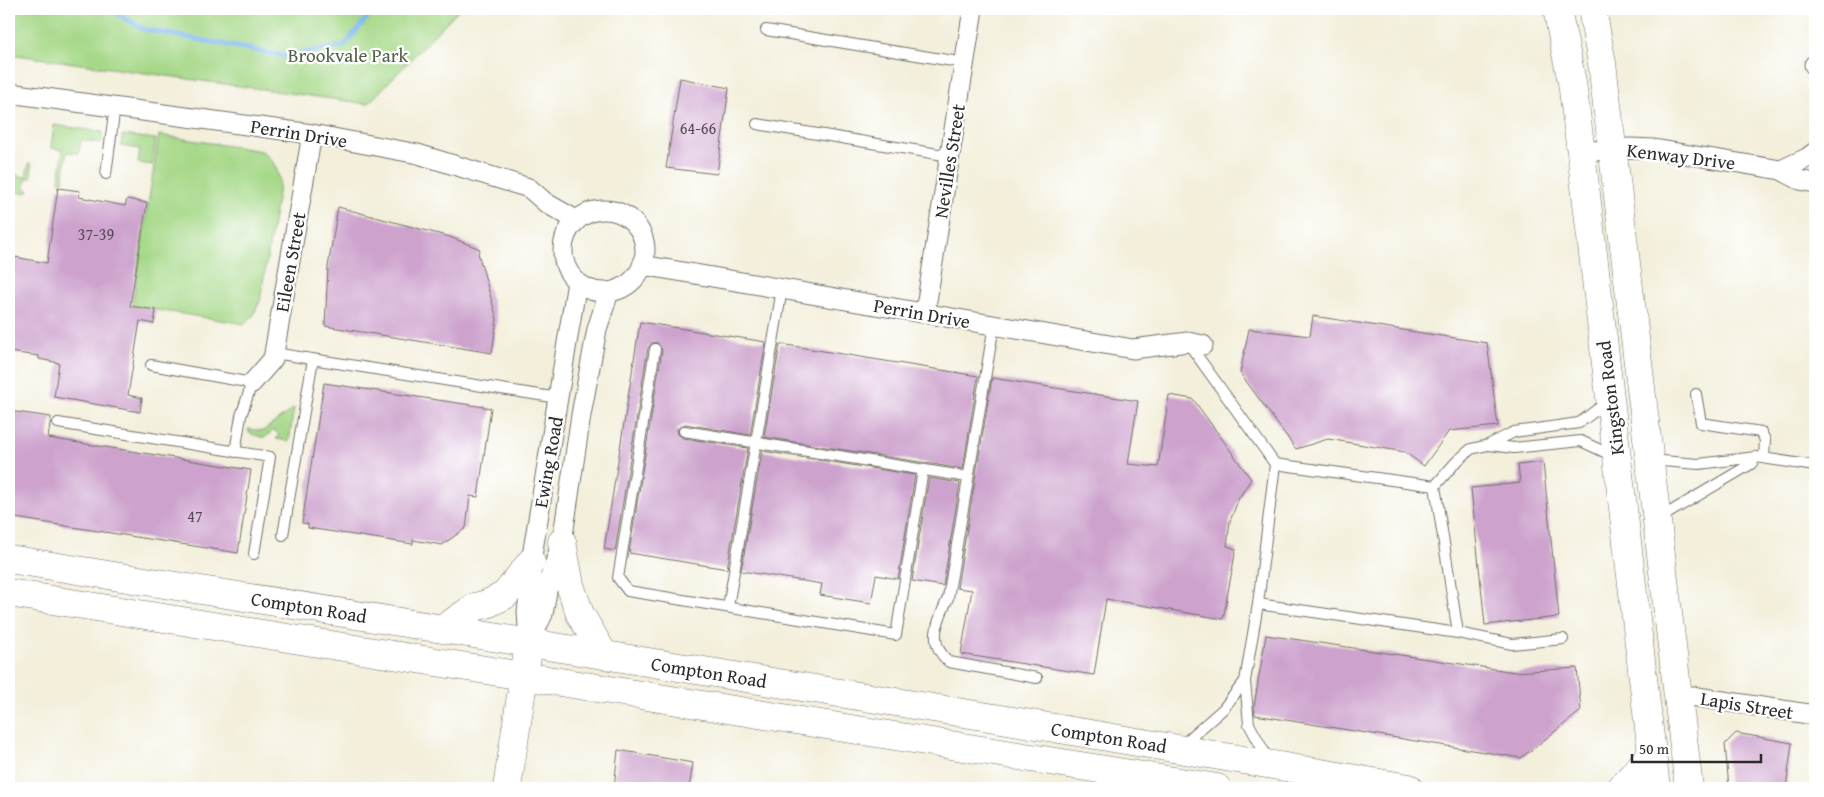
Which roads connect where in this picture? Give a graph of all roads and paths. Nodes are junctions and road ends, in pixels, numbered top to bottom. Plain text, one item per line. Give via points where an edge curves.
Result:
1 (973, 9) edge
2 (1557, 9) edge
3 (1592, 9) edge
4 (766, 30) dead end
5 (965, 63) junction
6 (9, 93) edge
7 (115, 106) junction
8 (757, 124) dead end
9 (312, 134) junction
10 (1613, 148) junction
11 (1581, 152) junction
12 (1815, 152) edge
13 (950, 156) junction
14 (1781, 170) junction
15 (106, 174) dead end
16 (1815, 183) edge
17 (576, 220) junction
18 (642, 265) junction
19 (577, 282) junction
20 (782, 289) junction
21 (608, 292) junction
22 (925, 314) junction
23 (994, 325) junction
24 (1195, 343) joint
25 (654, 348) dead end
26 (274, 352) junction
27 (312, 359) junction
28 (151, 364) dead end
29 (252, 382) junction
30 (1696, 394) dead end
31 (558, 398) junction
32 (1610, 400) junction
33 (58, 423) dead end
34 (684, 431) dead end
35 (756, 443) junction
36 (1488, 445) junction
37 (235, 452) junction
38 (1760, 457) junction
39 (1617, 458) junction
40 (1650, 460) junction
41 (1275, 464) junction
42 (1815, 466) edge
43 (923, 470) junction
44 (968, 477) junction
45 (1435, 486) junction
46 (1657, 520) junction
47 (283, 535) dead end
48 (562, 542) junction
49 (254, 554) dead end
50 (9, 559) edge
51 (531, 562) junction
52 (9, 593) edge
53 (1258, 604) junction
54 (728, 608) junction
55 (443, 629) junction
56 (1458, 634) junction
57 (1563, 640) dead end
58 (530, 643) junction
59 (604, 655) junction
60 (525, 675) junction
61 (1037, 678) dead end
62 (1245, 681) junction
63 (1678, 694) junction
64 (1815, 716) edge
65 (1178, 748) junction
66 (1652, 754) junction
67 (1221, 755) junction
68 (1271, 764) junction
69 (506, 788) edge
70 (1217, 788) edge
71 (1409, 788) edge
72 (1621, 788) edge
73 (1656, 788) edge
74 (1689, 788) edge

1 - 5 street, Nevilles Street
2 - 11 main road, Kingston Road via 1572,82
3 - 10 main road, Kingston Road
4 - 5 lane
5 - 13 street, Nevilles Street
6 - 7 street, Perrin Drive
7 - 9 street, Perrin Drive
7 - 15 lane
8 - 13 lane
9 - 17 street, Perrin Drive via 418,154 509,180 529,188 546,203
9 - 26 street, Eileen Street
10 - 11 street, Kenway Drive
10 - 14 street, Kenway Drive via 1654,149
10 - 40 main road, Kingston Road
11 - 32 main road, Kingston Road
12 - 14 street
13 - 22 street, Nevilles Street
14 - 16 street, Kenway Drive via 1800,180
17 - 18 street via 600,210 626,216 642,236 645,253
17 - 19 street via 566,232 562,247 567,270
18 - 20 street, Perrin Drive
18 - 21 street via 628,284
19 - 21 street via 597,292
19 - 31 street, Ewing Road
20 - 22 street, Perrin Drive
20 - 35 lane
21 - 48 street, Ewing Road via 582,406
22 - 23 street, Perrin Drive
23 - 24 street, Perrin Drive via 1133,349
23 - 44 lane
24 - 41 lane
25 - 54 lane via 618,578 628,592
26 - 27 lane
26 - 29 street, Eileen Street via 273,359
27 - 31 lane
27 - 47 lane
28 - 29 lane
29 - 37 lane via 241,416
30 - 38 lane via 1701,423 1761,432 1765,440
31 - 51 street, Ewing Road
32 - 36 lane via 1579,423 1514,432
32 - 39 main road, Kingston Road
33 - 37 lane
34 - 35 lane
35 - 43 lane
35 - 54 lane
36 - 39 lane via 1514,448 1581,441
36 - 45 lane via 1463,454
37 - 49 lane via 270,457
38 - 40 lane via 1699,464
38 - 42 lane
38 - 46 lane
39 - 66 main road, Kingston Road
40 - 46 main road, Kingston Road
41 - 45 lane
41 - 53 lane
43 - 44 lane
43 - 54 lane via 896,635
44 - 61 lane via 948,598 936,622 934,635 937,647 949,662 960,666
45 - 56 lane
46 - 63 main road, Kingston Road
48 - 58 street, Ewing Road via 549,580 543,614
48 - 59 main road via 570,585 580,614
50 - 55 main road, Compton Road
51 - 55 main road via 505,595 474,607
51 - 58 street, Ewing Road via 527,612
52 - 60 main road, Compton Road
53 - 56 lane
53 - 62 lane
55 - 58 main road, Compton Road
56 - 57 lane via 1512,644
58 - 59 main road, Compton Road
58 - 60 main road, Ewing Road
59 - 65 main road, Compton Road
60 - 69 main road, Ewing Road
60 - 70 main road, Compton Road
62 - 65 lane via 1223,709
62 - 68 lane via 1249,724
63 - 64 street, Lapis Street
63 - 74 main road, Kingston Road
65 - 67 main road, Compton Road
66 - 72 main road
66 - 73 main road, Kingston Road
67 - 68 main road, Compton Road
67 - 70 street
68 - 71 main road, Compton Road

